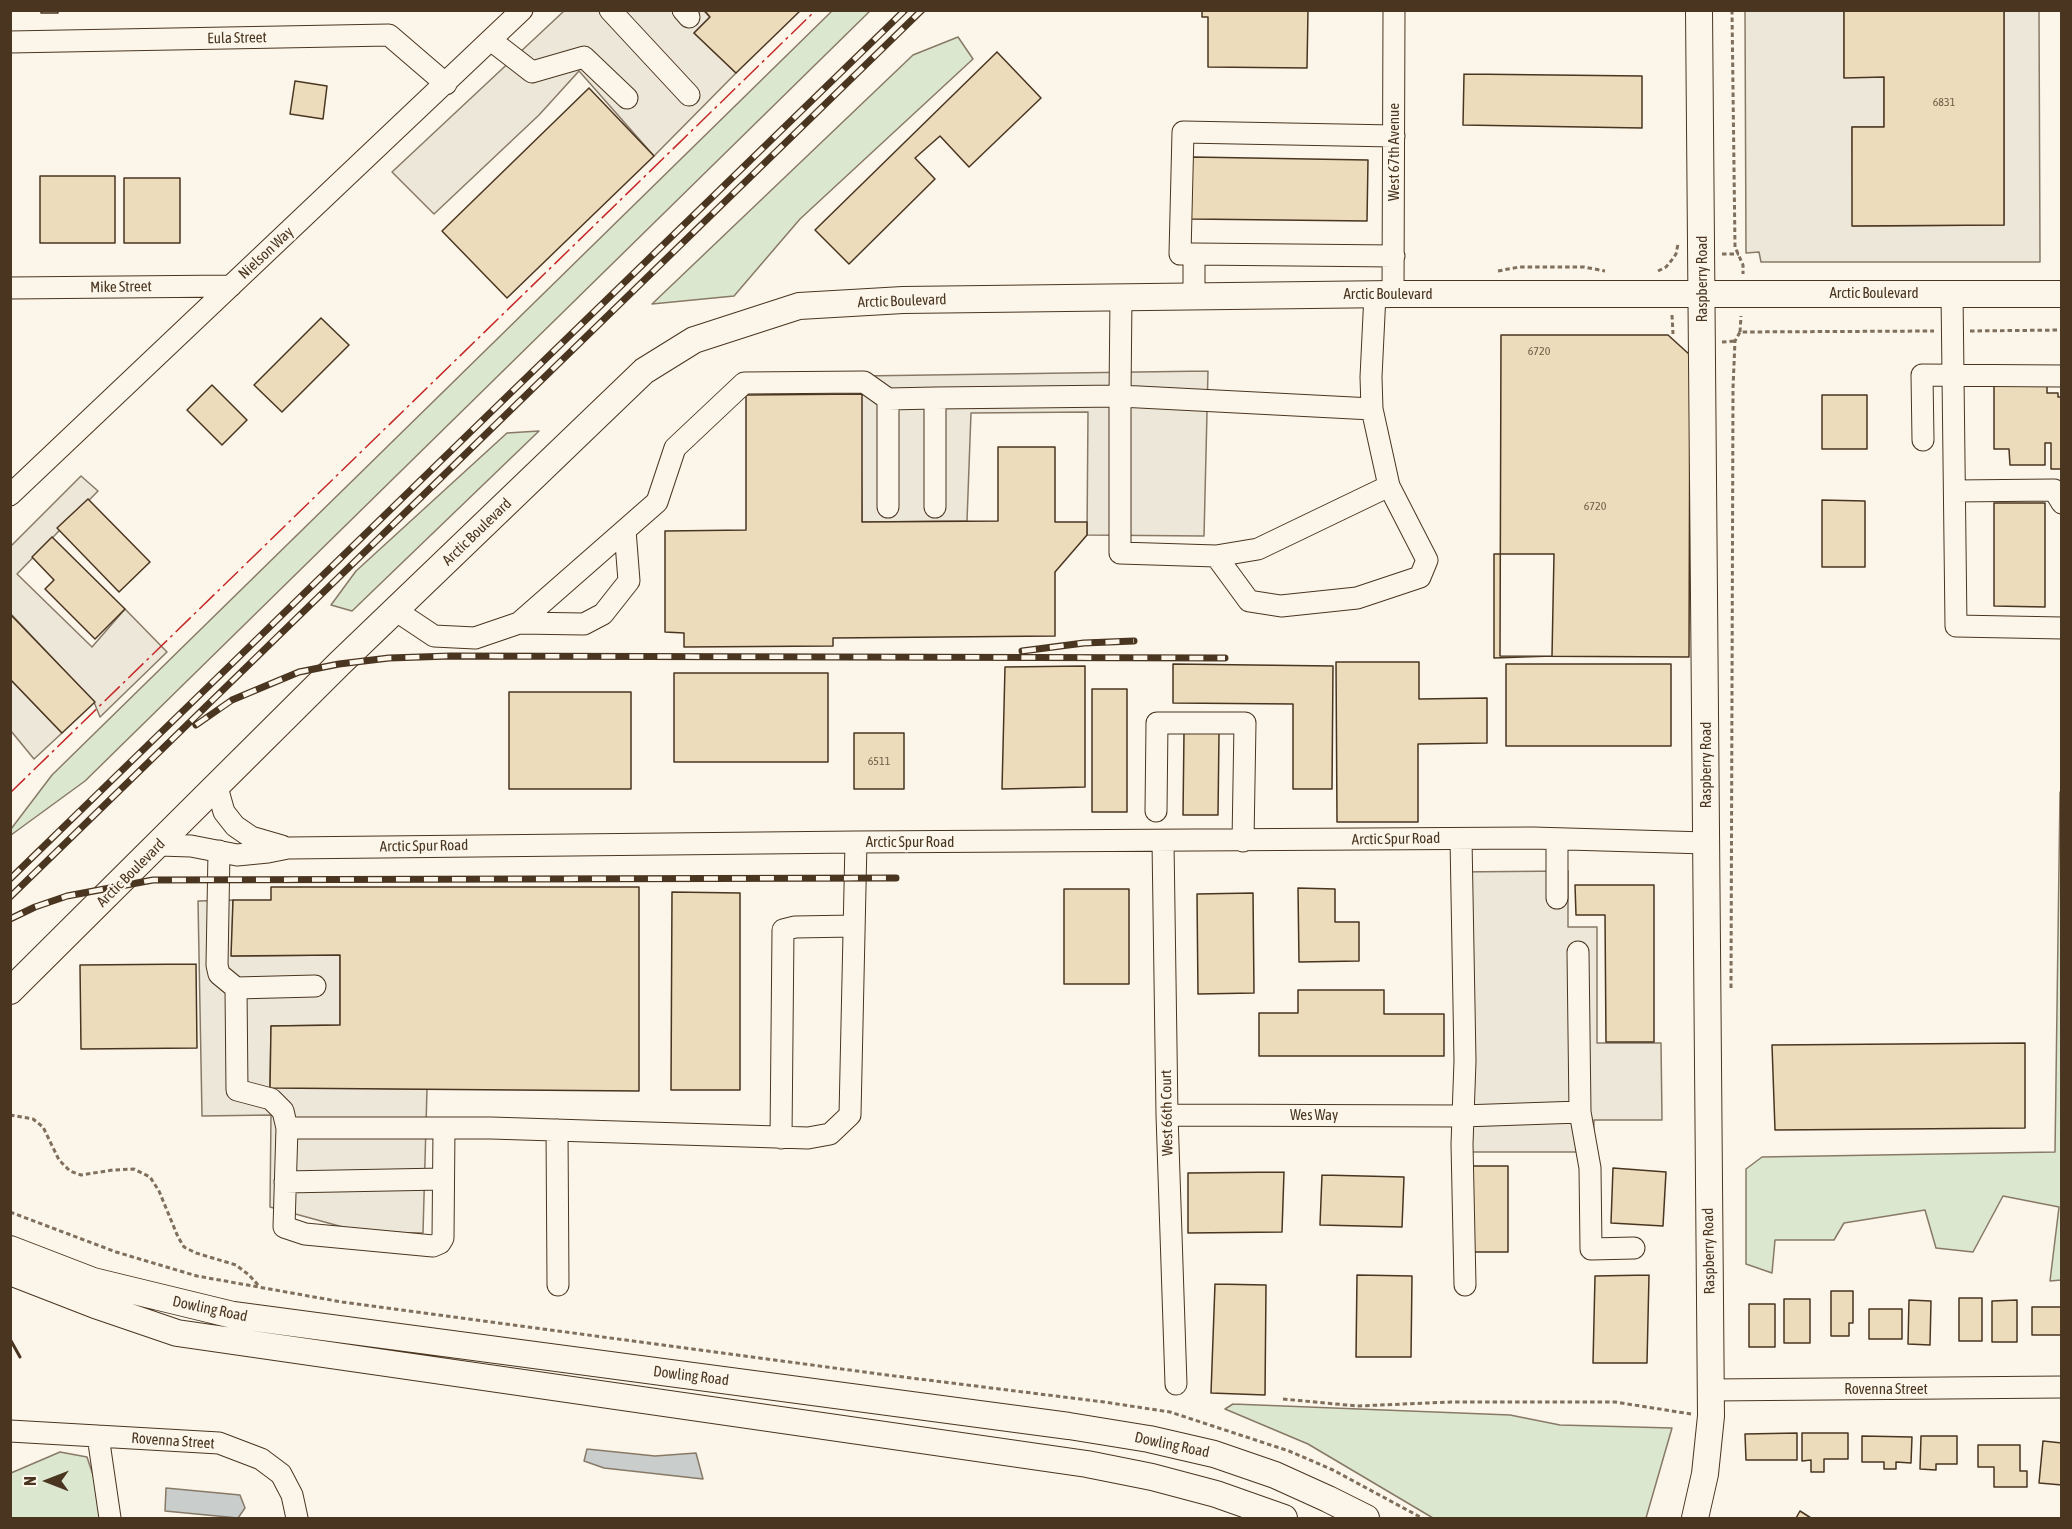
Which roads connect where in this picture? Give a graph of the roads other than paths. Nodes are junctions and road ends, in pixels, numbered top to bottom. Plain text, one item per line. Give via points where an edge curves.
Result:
1 (522, 10) edge
2 (610, 10) edge
3 (1394, 10) edge
4 (1699, 10) edge
5 (492, 41) junction
6 (10, 42) edge
7 (446, 84) junction
8 (689, 95) dead end
9 (627, 98) dead end
10 (1394, 135) junction
11 (1194, 254) junction
12 (1394, 256) junction
13 (231, 286) junction
14 (10, 288) edge
15 (1702, 293) junction
16 (1952, 293) junction
17 (1384, 294) junction
18 (2061, 294) edge
19 (1194, 296) junction
20 (1121, 297) junction
21 (1953, 375) junction
22 (2061, 376) edge
23 (1120, 396) junction
24 (935, 398) junction
25 (888, 399) junction
26 (1372, 409) junction
27 (1923, 440) dead end
28 (1389, 486) junction
29 (1955, 491) junction
30 (10, 495) edge
31 (2061, 503) edge
32 (888, 507) dead end
33 (935, 507) dead end
34 (625, 530) junction
35 (1216, 556) junction
36 (396, 610) junction
37 (519, 623) junction
38 (2061, 628) edge
39 (217, 787) junction
40 (1156, 811) dead end
41 (1461, 838) junction
42 (1557, 838) junction
43 (1243, 841) junction
44 (856, 842) junction
45 (1163, 842) junction
46 (1706, 843) junction
47 (159, 845) junction
48 (288, 848) junction
49 (219, 851) junction
50 (1557, 898) dead end
51 (854, 926) junction
52 (1578, 952) dead end
53 (315, 986) dead end
54 (236, 988) junction
55 (10, 991) edge
56 (1580, 1112) junction
57 (1167, 1115) junction
58 (1462, 1116) junction
59 (287, 1128) junction
60 (444, 1128) junction
61 (557, 1130) junction
62 (781, 1138) junction
63 (443, 1179) junction
64 (285, 1182) junction
65 (1634, 1248) dead end
66 (10, 1249) edge
67 (10, 1272) edge
68 (558, 1285) dead end
69 (1465, 1285) dead end
70 (1176, 1384) dead end
71 (2061, 1387) edge
72 (1711, 1390) junction
73 (10, 1431) edge
74 (98, 1436) junction
75 (110, 1518) edge
76 (297, 1518) edge
77 (1284, 1518) edge
78 (1366, 1518) edge
79 (1695, 1518) edge

1 - 5 street, Nielson Way
2 - 8 street
3 - 10 street, West 67th Avenue
4 - 15 main road, Raspberry Road
5 - 7 street, Nielson Way
5 - 9 street via 532,72 585,57
6 - 7 street, Eula Street via 389,35
7 - 13 street, Nielson Way
10 - 11 street via 1183,132 1180,254
10 - 12 street, West 67th Avenue
11 - 12 street
11 - 19 street
12 - 17 street, West 67th Avenue
13 - 14 street, Mike Street
13 - 30 street, Nielson Way
15 - 16 main road, Arctic Boulevard
15 - 17 main road, Arctic Boulevard
15 - 46 main road, Raspberry Road
16 - 18 main road, Arctic Boulevard
16 - 21 street
17 - 19 main road, Arctic Boulevard
17 - 26 street, West 67th Avenue via 1371,377
19 - 20 main road, Arctic Boulevard
20 - 23 street
20 - 36 main road, Arctic Boulevard via 903,300 799,306 694,340 644,371
21 - 22 street
21 - 27 street via 1922,375
21 - 29 street
23 - 24 street
23 - 26 street
23 - 35 street via 1120,552
24 - 25 street
24 - 33 street
25 - 32 street
25 - 34 street via 864,382 744,383 675,448 657,502
26 - 28 street, West 67th Avenue
28 - 35 street via 1258,549
28 - 35 street, West 67th Avenue via 1427,560 1420,577 1357,598 1281,606 1249,601
29 - 31 street via 2054,490
29 - 38 street via 1956,626
34 - 37 street
34 - 37 street via 629,581 603,614 584,624
36 - 37 street via 434,636 475,638
36 - 39 main road, Arctic Boulevard
39 - 47 main road, Arctic Boulevard
39 - 48 street, Arctic Spur Road via 224,812 235,826 251,837
40 - 43 street via 1157,723 1245,723
41 - 42 street, Arctic Spur Road
41 - 43 street, Arctic Spur Road
41 - 58 street via 1465,1061
42 - 46 street, Arctic Spur Road
42 - 50 street
43 - 45 street, Arctic Spur Road
44 - 45 street, Arctic Spur Road
44 - 48 street, Arctic Spur Road
44 - 51 street
45 - 57 street, West 66th Court
46 - 72 main road, Raspberry Road
47 - 49 street, Arctic Spur Road
47 - 55 main road, Arctic Boulevard
48 - 49 street, Arctic Spur Road via 237,855
49 - 54 street via 217,965 219,974
51 - 62 street via 850,1115 830,1134
51 - 62 street via 783,930
52 - 56 street
53 - 54 street
54 - 59 street via 237,1090 271,1099 283,1111
56 - 58 street, Wes Way
56 - 65 street via 1590,1168 1591,1249
57 - 58 street, Wes Way
57 - 70 street, West 66th Court
58 - 69 street
59 - 60 street
59 - 64 street
60 - 61 street
60 - 63 street
61 - 62 street
61 - 68 street
63 - 64 street
63 - 64 street via 443,1238 433,1246 305,1234 284,1227
66 - 78 main road, Dowling Road via 93,1281 233,1315 1149,1439 1214,1454 1275,1475
67 - 77 main road, Dowling Road via 177,1333 1086,1464 1152,1477
71 - 72 street, Rovenna Street
72 - 79 main road, Raspberry Road via 1705,1474
73 - 74 street, Rovenna Street
74 - 75 street
74 - 76 street, Rovenna Street via 219,1443 240,1450 281,1474 292,1495

